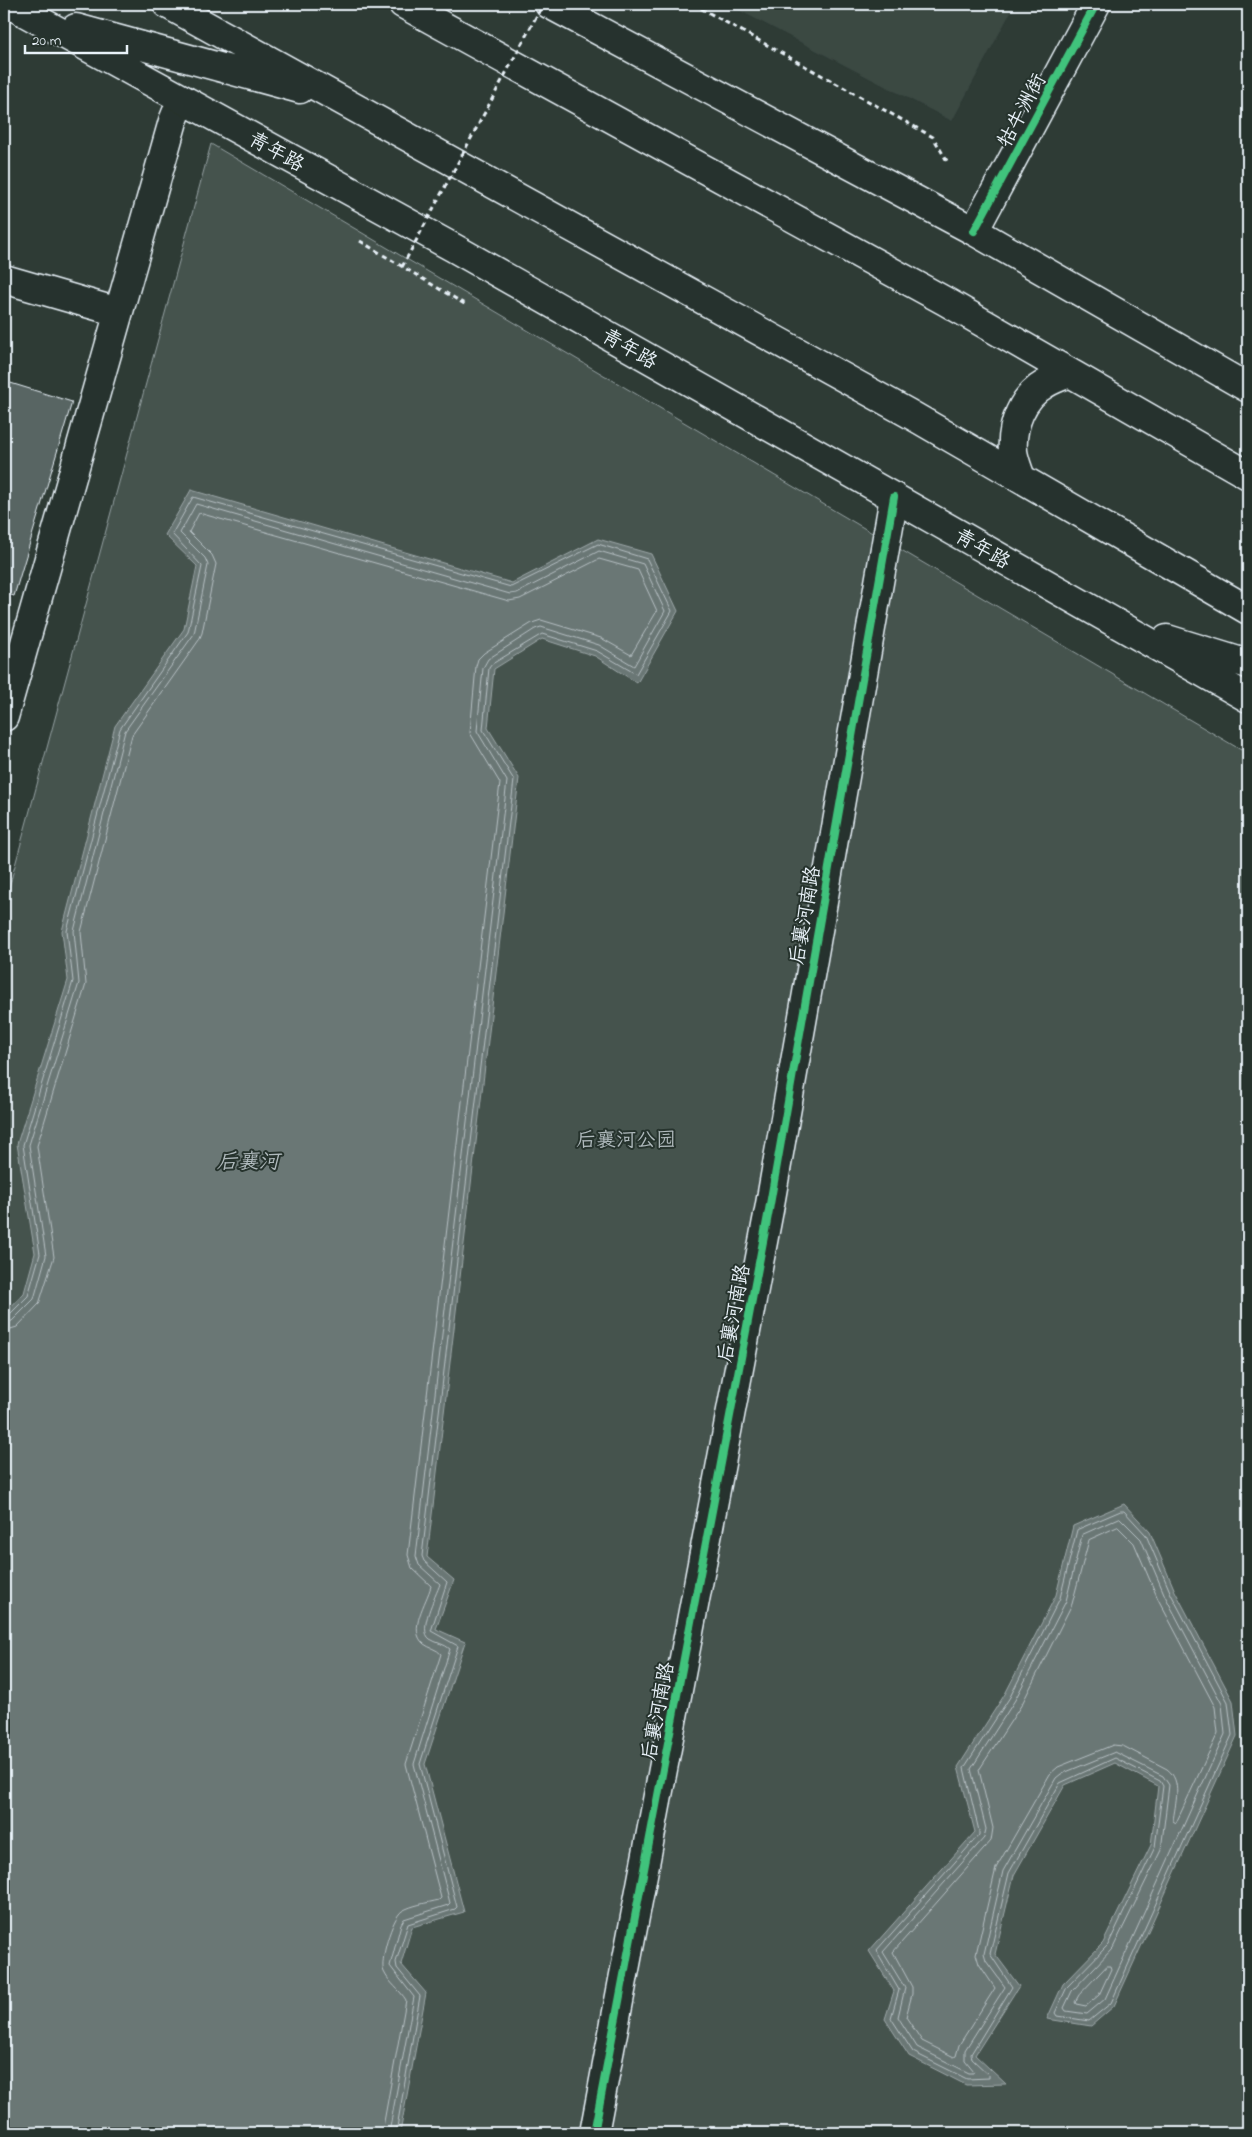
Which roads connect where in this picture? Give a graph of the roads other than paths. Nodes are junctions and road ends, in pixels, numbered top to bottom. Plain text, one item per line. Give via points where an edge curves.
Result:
1 (9, 4) edge
2 (167, 4) edge
3 (402, 4) edge
4 (549, 4) edge
5 (1096, 4) edge
6 (33, 17) junction
7 (182, 99) junction
8 (342, 100) junction
9 (974, 231) junction
10 (4, 279) edge
11 (118, 312) junction
12 (1070, 373) junction
13 (1248, 388) edge
14 (1248, 475) edge
15 (1021, 478) junction
16 (894, 497) junction
17 (1248, 610) edge
18 (1118, 624) junction
19 (1248, 664) edge
20 (1248, 698) edge
21 (4, 717) edge
22 (594, 2133) edge

1 - 6 main road, 青年路
2 - 8 main road
3 - 12 main road via 936,296
4 - 9 main road
5 - 9 main road, 牯牛洲街
6 - 7 main road, 青年路
6 - 8 main road
7 - 11 main road
7 - 16 main road, 青年路 via 463,253
8 - 15 main road
9 - 13 main road
10 - 11 main road
11 - 21 main road
12 - 14 main road
12 - 15 main road via 1044,384 1019,412 1013,432 1013,452
15 - 17 main road
16 - 18 main road, 青年路
16 - 22 main road, 后襄河南路 via 769,1210
18 - 19 main road
18 - 20 main road, 青年路

